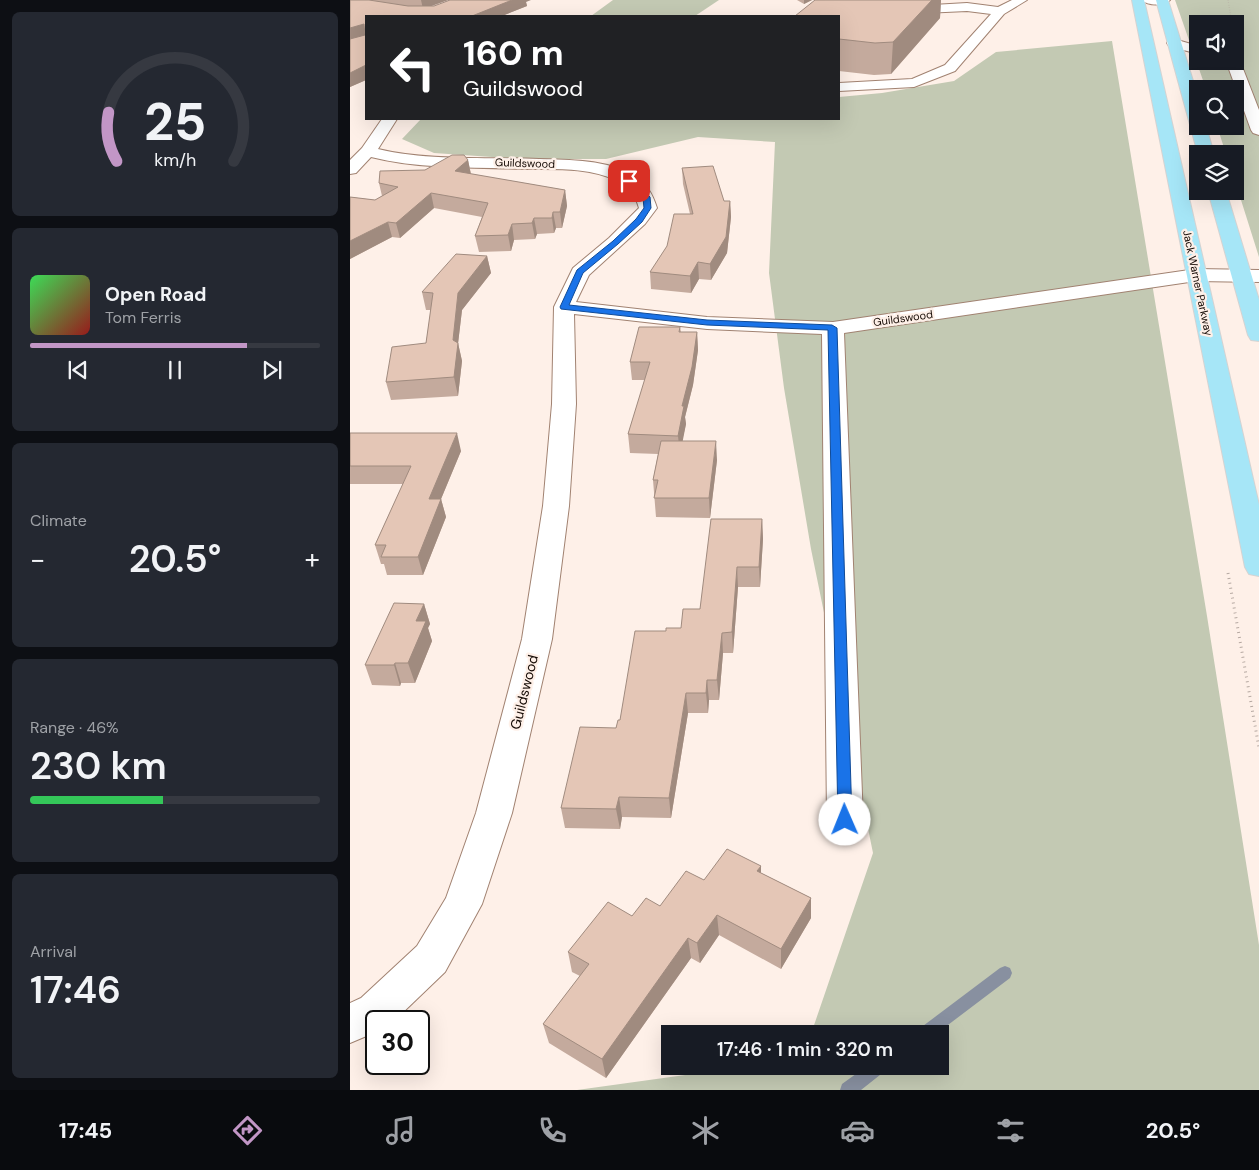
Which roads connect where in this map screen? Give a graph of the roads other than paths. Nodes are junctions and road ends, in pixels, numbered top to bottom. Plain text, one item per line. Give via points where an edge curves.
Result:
1 (1021, 0) edge
2 (1138, 0) edge
3 (1148, 0) edge
4 (1163, 0) edge
5 (894, 10) edge
6 (1000, 10) junction
7 (1176, 49) junction
8 (1189, 51) edge
9 (1236, 70) edge
10 (840, 87) edge
11 (1189, 94) edge
12 (388, 120) edge
13 (1259, 130) edge
14 (368, 151) junction
15 (350, 169) edge
16 (1221, 200) edge
17 (1196, 275) junction
18 (1250, 275) edge
19 (564, 307) junction
20 (832, 328) junction
21 (1259, 335) edge
22 (1259, 567) edge
23 (845, 820) dead end
24 (350, 1023) edge

1 - 6 street
2 - 17 main road, Jack Warner Parkway
3 - 4 street
4 - 7 main road
5 - 6 street via 967,7
6 - 10 street via 950,68 914,83
7 - 8 street
7 - 11 main road
9 - 13 street
12 - 14 street
14 - 15 street
14 - 19 street, Guildswood via 421,160 577,165 600,168 629,181 646,197 648,208 616,242 580,272
16 - 18 main road
17 - 18 street, Guildswood
17 - 20 street, Guildswood
17 - 22 main road, Jack Warner Parkway
18 - 21 main road
19 - 20 street, Guildswood via 707,323
19 - 24 street, Guildswood via 564,404 556,506 537,639 494,813 463,904 431,959 376,1012
20 - 23 street

